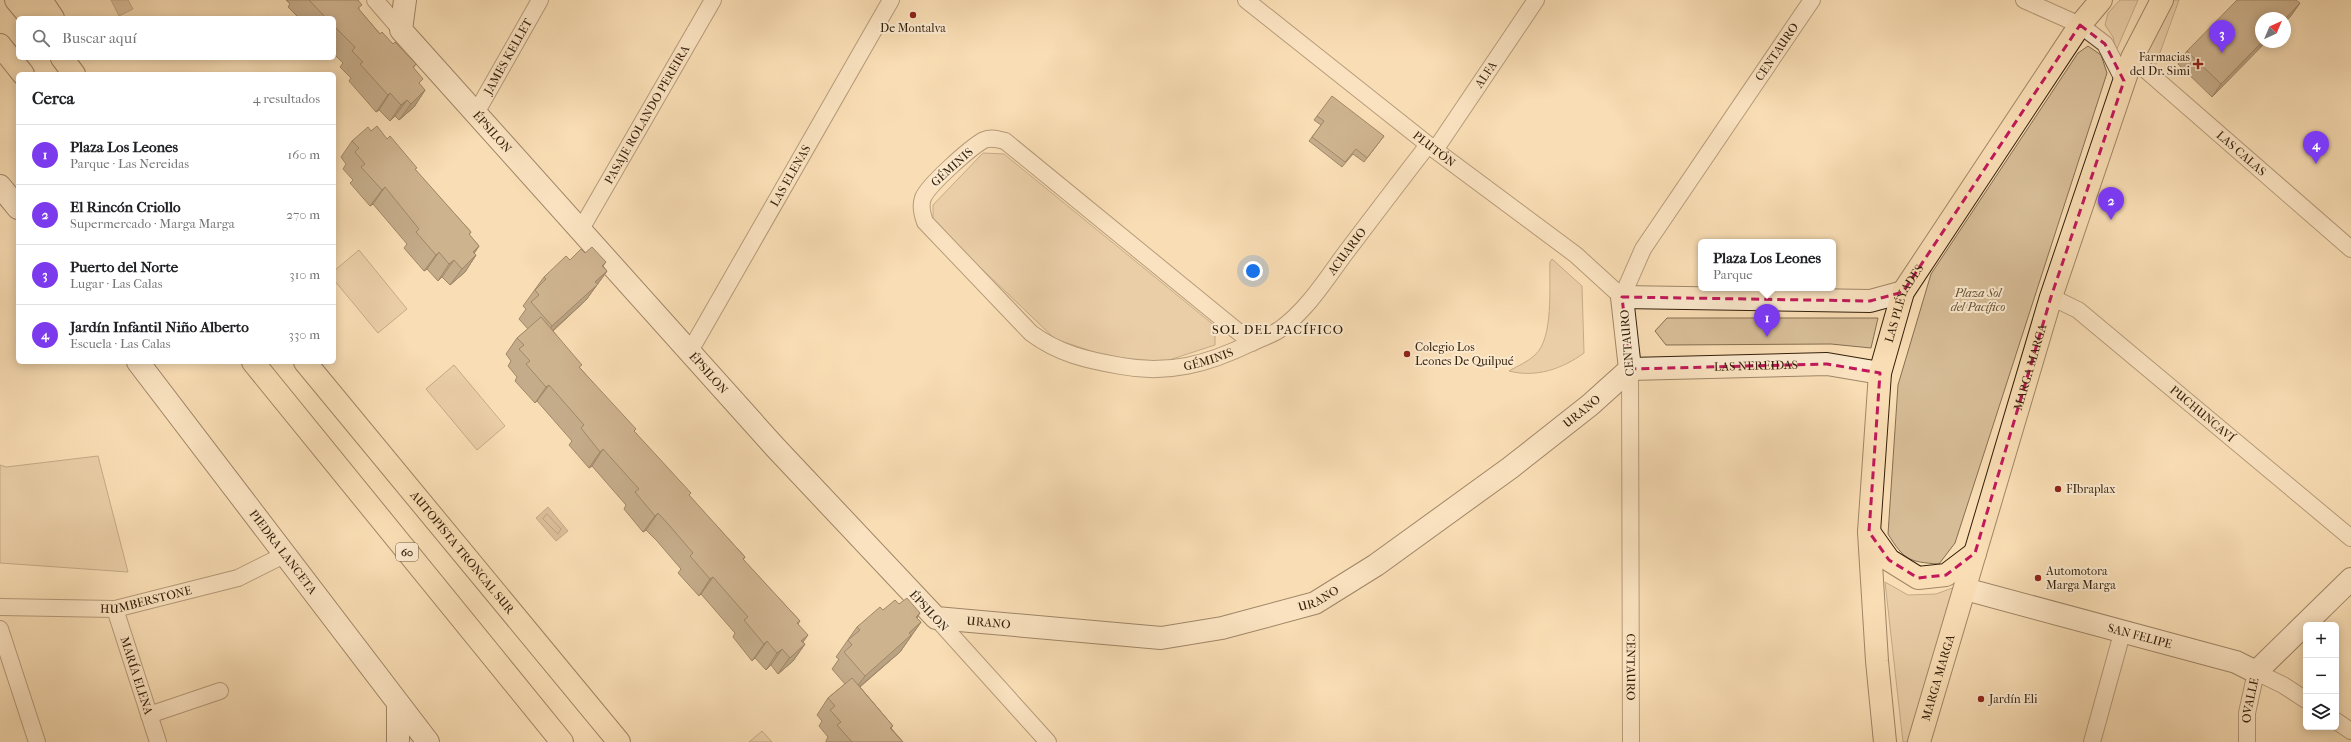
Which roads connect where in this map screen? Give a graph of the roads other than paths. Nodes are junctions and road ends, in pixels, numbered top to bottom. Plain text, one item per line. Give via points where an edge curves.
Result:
1 (16, 0) edge
2 (41, 0) edge
3 (375, 0) edge
4 (405, 0) edge
5 (540, 0) edge
6 (713, 0) edge
7 (891, 0) edge
8 (1246, 0) edge
9 (1536, 0) edge
10 (1812, 0) edge
11 (2024, 0) edge
12 (2100, 0) edge
13 (2162, 0) edge
14 (28, 16) edge
15 (52, 16) edge
16 (2080, 25) junction
17 (402, 30) junction
18 (0, 45) edge
19 (2132, 58) junction
20 (0, 59) edge
21 (64, 60) edge
22 (81, 60) edge
23 (21, 72) edge
24 (72, 72) edge
25 (90, 72) edge
26 (16, 78) edge
27 (2124, 81) junction
28 (476, 113) junction
29 (1431, 147) junction
30 (0, 186) edge
31 (16, 206) edge
32 (581, 229) junction
33 (2351, 248) edge
34 (1903, 292) junction
35 (1622, 297) junction
36 (2051, 297) junction
37 (1252, 343) junction
38 (690, 352) junction
39 (140, 364) edge
40 (255, 364) edge
41 (307, 364) edge
42 (1630, 369) junction
43 (1880, 373) junction
44 (1869, 532) junction
45 (2351, 538) edge
46 (1975, 552) junction
47 (284, 555) junction
48 (2351, 579) edge
49 (1965, 589) junction
50 (0, 607) edge
51 (115, 609) junction
52 (936, 618) junction
53 (0, 629) edge
54 (2123, 630) junction
55 (2256, 672) junction
56 (220, 691) dead end
57 (2303, 698) edge
58 (398, 706) junction
59 (149, 715) junction
60 (2339, 723) edge
61 (2351, 731) edge
62 (37, 742) edge
63 (158, 742) edge
64 (398, 742) edge
65 (428, 742) edge
66 (562, 742) edge
67 (619, 742) edge
68 (1048, 742) edge
69 (1631, 742) edge
70 (1885, 742) edge
71 (1919, 742) edge
72 (2092, 742) edge
73 (2247, 742) edge

1 - 14 main road
2 - 15 main road
3 - 17 street, ÉPSILON
4 - 17 street
5 - 28 street, JAMES KELLET
6 - 32 street, PASAJE ROLANDO PEREIRA
7 - 38 street, LAS ELENAS
8 - 29 street, PLUTÓN
9 - 29 street, ALFA
10 - 35 street, CENTAURO via 1643,249
11 - 16 street
12 - 16 main road, LAS PLÉYADES
13 - 19 main road, MARGA MARGA
16 - 27 street via 2105,44
16 - 34 main road, LAS PLÉYADES
17 - 28 street, ÉPSILON
18 - 23 main road
19 - 27 main road, MARGA MARGA
19 - 33 street, LAS CALAS
20 - 26 main road
21 - 24 main road
22 - 25 main road
27 - 36 main road, MARGA MARGA
28 - 32 street, ÉPSILON
29 - 35 street, PLUTÓN via 1576,255
29 - 37 street, ACUARIO via 1310,301 1279,330
30 - 31 street
32 - 38 street, ÉPSILON
34 - 35 street via 1870,301
34 - 43 main road, LAS PLÉYADES
35 - 42 street, CENTAURO
36 - 45 street, PUCHUNCAVÍ via 2078,310
36 - 46 main road, MARGA MARGA
37 - 37 street, GÉMINIS via 1005,141 993,138 978,144 936,180 925,193 921,208 925,222 1031,333 1059,351 1092,361 1144,371 1205,362
38 - 52 street, ÉPSILON via 774,446
39 - 47 street, PIEDRA LANCETA
40 - 66 main road, 60
41 - 67 main road, AUTOPISTA TRONCAL SUR
42 - 43 street, LAS NEREIDAS via 1827,364
42 - 52 street, URANO via 1590,405 1510,468 1376,565 1315,603 1222,628 1161,638
42 - 69 street, CENTAURO
43 - 44 main road, LAS PLÉYADES
44 - 46 main road via 1889,560 1918,578 1946,575
44 - 70 main road, LAS PLÉYADES
46 - 49 main road, MARGA MARGA
47 - 51 street, HUMBERSTONE via 238,578
47 - 58 street, PIEDRA LANCETA
48 - 55 street, OVALLE
49 - 54 street, SAN FELIPE
49 - 71 main road, MARGA MARGA
50 - 51 street, HUMBERSTONE
51 - 59 street, MARÍA ELENA
52 - 68 street, ÉPSILON
53 - 62 street
54 - 55 street, SAN FELIPE via 2236,662
54 - 72 street
55 - 57 street, SAN FELIPE via 2284,685
55 - 73 street, OVALLE via 2247,713
56 - 59 street
58 - 64 street
58 - 65 street, PIEDRA LANCETA
59 - 63 street, MARÍA ELENA
60 - 61 street

